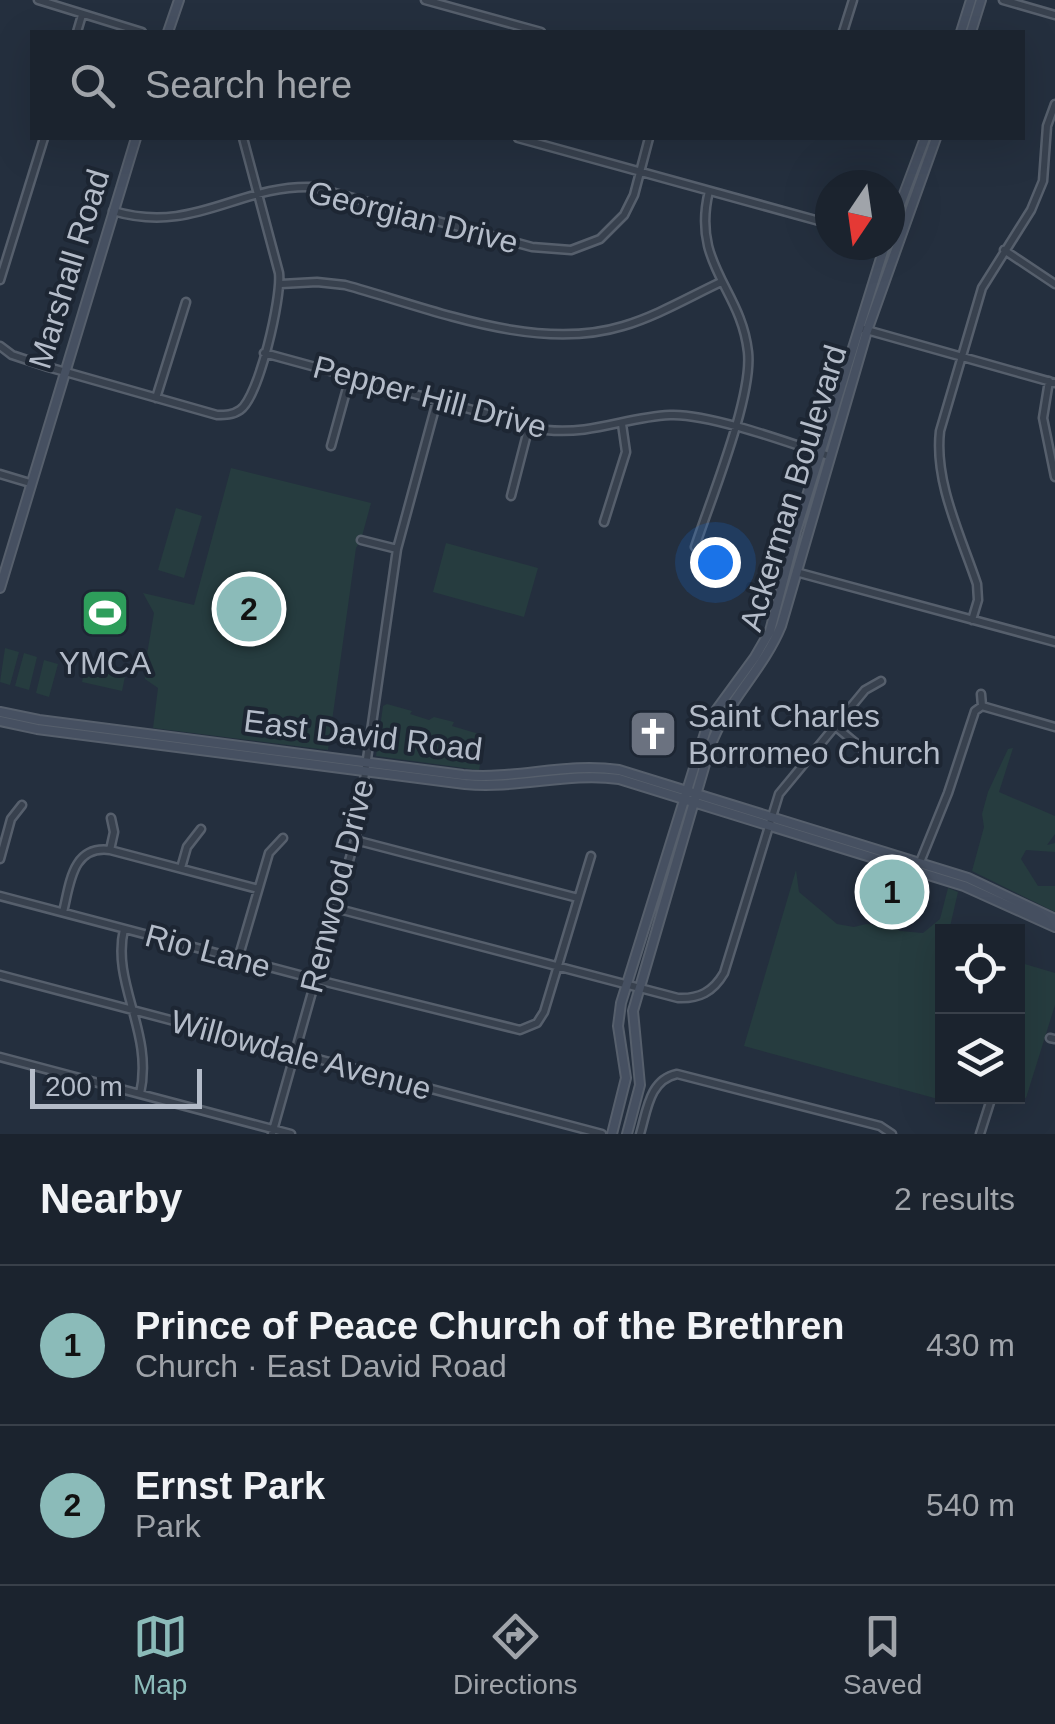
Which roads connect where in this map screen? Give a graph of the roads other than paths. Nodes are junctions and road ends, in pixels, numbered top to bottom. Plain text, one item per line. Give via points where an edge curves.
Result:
1 (38, 0) edge
2 (179, 0) edge
3 (425, 0) edge
4 (853, 0) edge
5 (971, 0) edge
6 (981, 0) edge
7 (1003, 0) edge
8 (82, 14) junction
9 (1055, 15) edge
10 (78, 30) edge
11 (135, 30) edge
12 (169, 30) edge
13 (534, 30) edge
14 (844, 30) edge
15 (961, 30) edge
16 (972, 30) edge
17 (1055, 104) edge
18 (43, 140) edge
19 (135, 140) edge
20 (243, 140) edge
21 (525, 140) edge
22 (648, 140) edge
23 (924, 140) edge
24 (935, 140) edge
25 (640, 172) junction
26 (709, 191) junction
27 (905, 191) edge
28 (257, 196) junction
29 (905, 209) edge
30 (113, 211) junction
31 (815, 220) edge
32 (1004, 250) junction
33 (885, 260) edge
34 (0, 280) edge
35 (722, 282) junction
36 (281, 284) junction
37 (1055, 284) edge
38 (186, 302) dead end
39 (863, 329) junction
40 (0, 346) edge
41 (264, 353) junction
42 (962, 357) junction
43 (64, 372) junction
44 (350, 377) junction
45 (1052, 382) edge
46 (156, 398) junction
47 (437, 401) junction
48 (622, 424) junction
49 (529, 426) junction
50 (734, 428) junction
51 (331, 446) dead end
52 (825, 454) junction
53 (0, 474) edge
54 (1055, 478) edge
55 (30, 483) junction
56 (511, 496) dead end
57 (604, 522) dead end
58 (362, 540) dead end
59 (695, 547) dead end
60 (397, 549) junction
61 (791, 571) junction
62 (0, 588) edge
63 (972, 620) junction
64 (1055, 642) edge
65 (881, 681) dead end
66 (981, 694) dead end
67 (982, 706) junction
68 (0, 712) edge
69 (0, 721) edge
70 (835, 726) junction
71 (1055, 728) edge
72 (201, 745) junction
73 (870, 755) dead end
74 (367, 767) junction
75 (690, 796) junction
76 (22, 804) dead end
77 (111, 818) dead end
78 (769, 820) junction
79 (201, 829) dead end
80 (283, 838) dead end
81 (355, 840) junction
82 (110, 850) junction
83 (591, 856) dead end
84 (0, 859) edge
85 (919, 867) junction
86 (181, 868) junction
87 (258, 889) junction
88 (0, 896) edge
89 (578, 898) junction
90 (336, 908) junction
91 (63, 912) junction
92 (1055, 919) edge
93 (1055, 927) edge
94 (124, 929) junction
95 (238, 959) junction
96 (558, 966) junction
97 (0, 975) edge
98 (315, 979) junction
99 (626, 984) junction
100 (640, 988) junction
101 (135, 1011) junction
102 (295, 1053) junction
103 (0, 1057) edge
104 (140, 1094) junction
105 (989, 1104) edge
106 (273, 1132) edge
107 (291, 1134) edge
108 (602, 1134) edge
109 (612, 1134) edge
110 (626, 1134) edge
111 (640, 1134) edge
112 (892, 1134) edge
113 (980, 1134) edge

1 - 8 street
2 - 12 street
3 - 13 street
4 - 14 street
5 - 15 street
6 - 16 street
7 - 9 street
8 - 10 street
8 - 11 street
17 - 32 street via 1044,181
18 - 34 street
19 - 30 street, Marshall Road
20 - 28 street
21 - 25 street
22 - 25 street, Georgian Drive
23 - 27 street
24 - 29 street, Ackerman Boulevard
25 - 26 street
25 - 28 street, Georgian Drive via 628,208 610,232 581,248 558,251 326,189
26 - 31 street
26 - 35 street via 703,232
28 - 30 street, Georgian Drive via 166,220
28 - 36 street
30 - 43 street, Marshall Road
32 - 37 street
32 - 42 street via 982,288
33 - 39 street, Ackerman Boulevard
35 - 36 street via 624,326 552,336 345,285
35 - 50 street via 748,349 749,374
36 - 41 street
38 - 46 street
39 - 42 street
39 - 52 street, Ackerman Boulevard
40 - 43 street
41 - 44 street, Pepper Hill Drive
41 - 46 street via 250,397 232,414
42 - 45 street
42 - 63 street via 943,414 939,454 977,584
43 - 46 street
43 - 55 street, Marshall Road
44 - 47 street, Pepper Hill Drive
44 - 51 street
45 - 54 street via 1043,418
47 - 49 street, Pepper Hill Drive
47 - 60 street, Renwood Drive
48 - 49 street, Pepper Hill Drive via 574,432
48 - 50 street, Pepper Hill Drive via 679,414
48 - 57 street via 626,452
49 - 56 street
50 - 52 street, Pepper Hill Drive
50 - 59 street
52 - 61 street, Ackerman Boulevard
53 - 55 street
55 - 62 street, Marshall Road
58 - 60 street
60 - 74 street, Renwood Drive
61 - 63 street
61 - 75 street, Ackerman Boulevard via 770,631 713,712
63 - 64 street
65 - 70 street
66 - 67 street
67 - 71 street
67 - 85 street
68 - 72 street, East David Road
69 - 72 street, East David Road
70 - 73 street
70 - 78 street via 784,786
72 - 74 street, East David Road
74 - 75 street, East David Road via 490,777 600,767
74 - 81 street, Renwood Drive
75 - 78 street, East David Road
75 - 99 street, Ackerman Boulevard
75 - 100 street, Ackerman Boulevard
76 - 84 street via 10,819
77 - 82 street
78 - 85 street, East David Road
78 - 100 street via 715,986 687,998
79 - 86 street
80 - 87 street via 270,853
81 - 89 street
81 - 90 street, Renwood Drive
82 - 86 street
82 - 91 street via 94,849 78,860
83 - 89 street
85 - 92 street, East David Road via 987,885
85 - 93 street
86 - 87 street
87 - 95 street
88 - 91 street, Rio Lane
89 - 96 street
90 - 96 street
90 - 98 street, Renwood Drive
91 - 94 street, Rio Lane
94 - 95 street, Rio Lane
94 - 101 street via 121,955
95 - 98 street, Rio Lane
96 - 98 street, Rio Lane via 544,1012 532,1026 514,1030
96 - 99 street
97 - 101 street, Willowdale Avenue
98 - 102 street, Renwood Drive
99 - 100 street
99 - 109 street, Ackerman Boulevard via 618,1026 626,1078
100 - 110 street, Ackerman Boulevard via 632,1025 640,1086
101 - 102 street, Willowdale Avenue
101 - 104 street via 145,1060
102 - 106 street, Renwood Drive
102 - 108 street, Willowdale Avenue
103 - 104 street
104 - 106 street
105 - 113 street
106 - 107 street
111 - 112 street via 660,1081 683,1074

